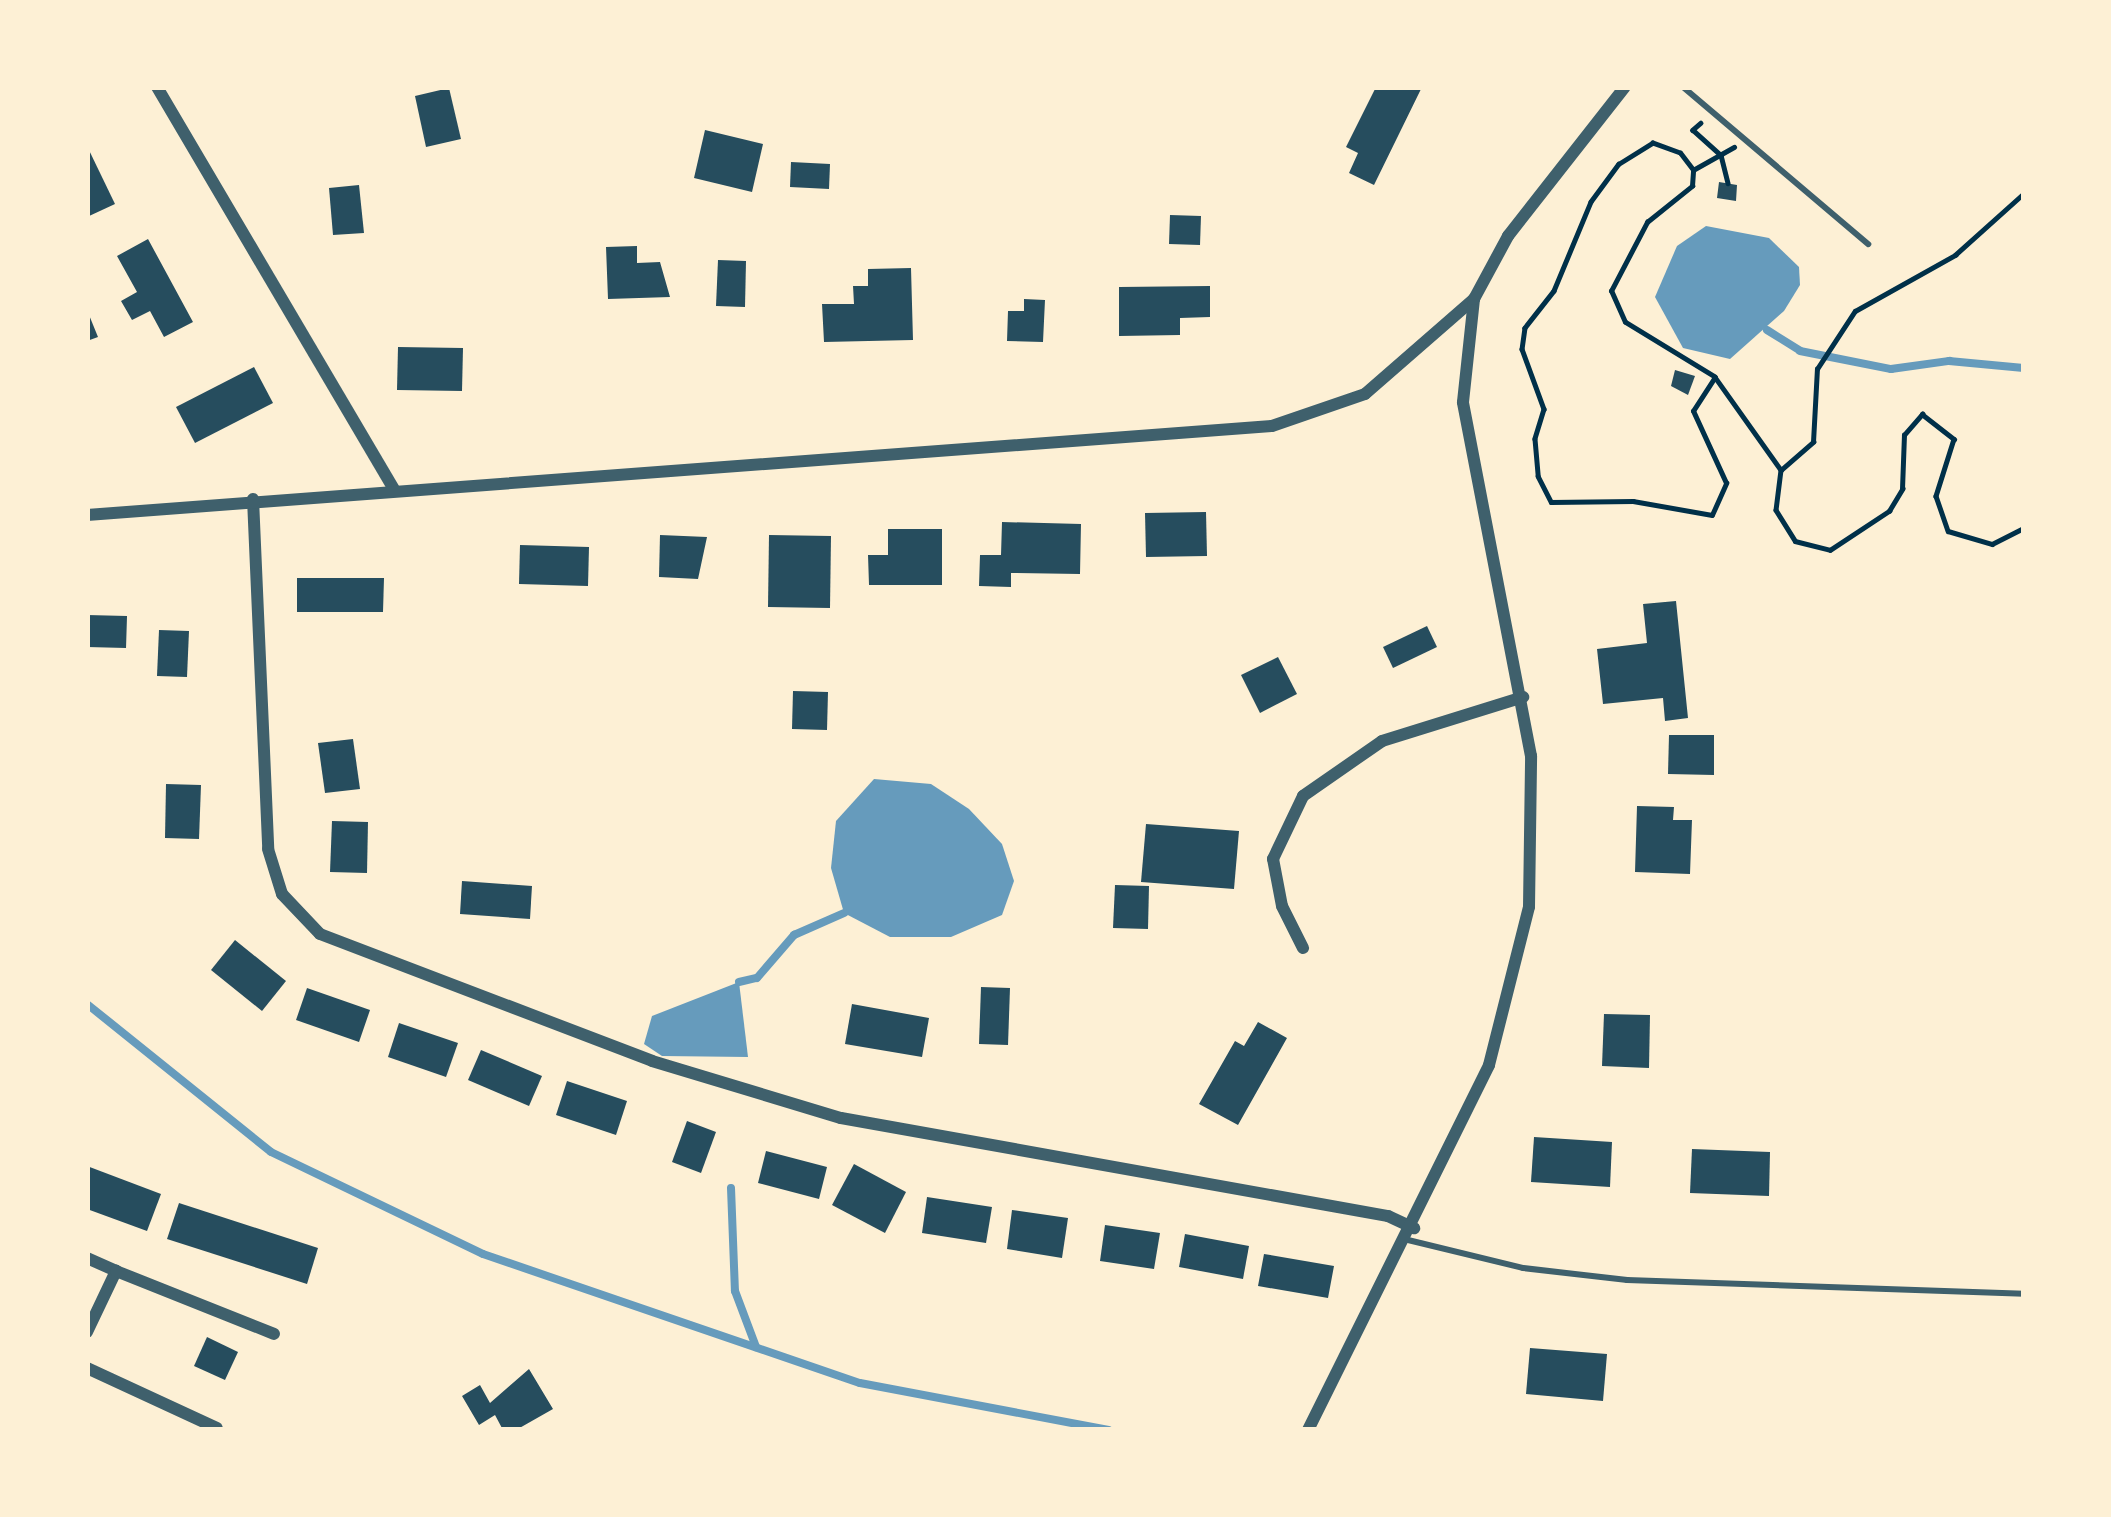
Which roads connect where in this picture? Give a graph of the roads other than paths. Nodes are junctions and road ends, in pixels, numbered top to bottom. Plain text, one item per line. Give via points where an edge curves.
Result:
1 (158, 87) edge
2 (1625, 87) edge
3 (1683, 87) edge
4 (1868, 244) dead end
5 (1474, 299) junction
6 (394, 489) junction
7 (254, 500) junction
8 (87, 515) edge
9 (1523, 698) junction
10 (1304, 948) dead end
11 (1411, 1234) junction
12 (87, 1258) edge
13 (116, 1271) junction
14 (2024, 1294) edge
15 (87, 1332) edge
16 (274, 1334) dead end
17 (87, 1368) edge
18 (218, 1428) edge
19 (1308, 1430) edge

1 - 6 street
2 - 5 street via 1508,236
3 - 4 lane
5 - 6 street via 1365,394 1272,426
5 - 9 street via 1463,402
6 - 7 street
7 - 8 street
7 - 11 street via 268,849 282,894 320,934 652,1061 841,1118 933,1141 1388,1216
9 - 10 street via 1382,741 1304,796 1273,859 1282,906
9 - 11 street via 1535,804 1520,958 1489,1065
11 - 14 lane via 1523,1268 1628,1280
11 - 19 street
12 - 13 street
13 - 15 street
13 - 16 street
17 - 18 street

